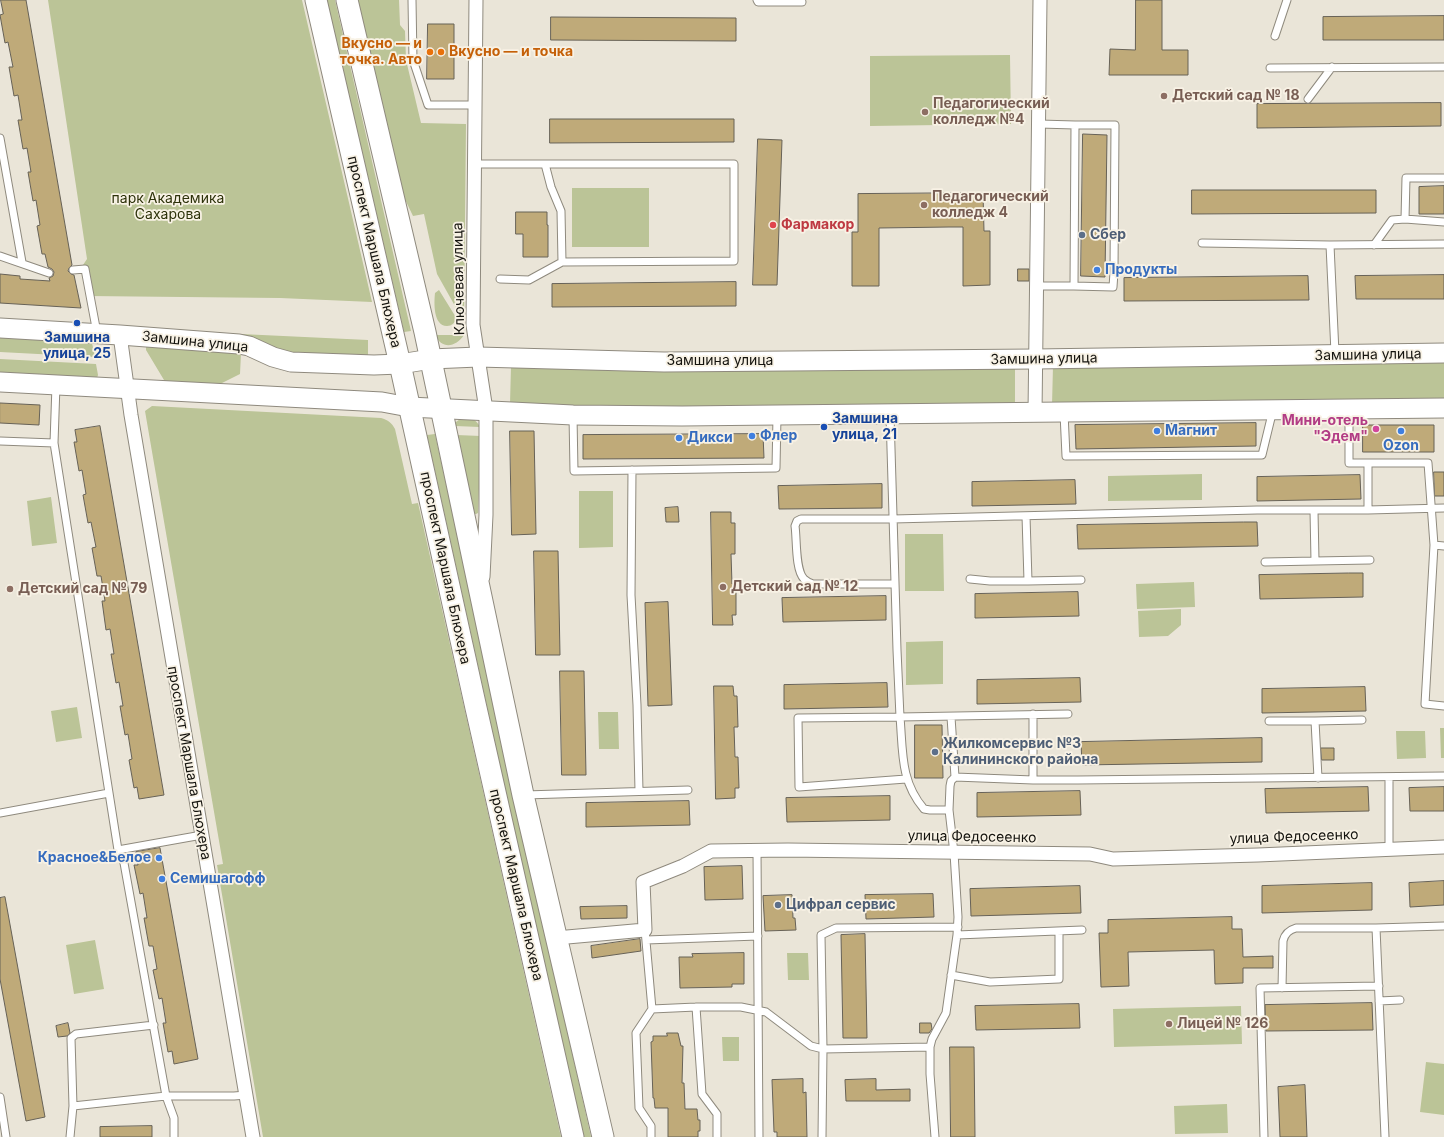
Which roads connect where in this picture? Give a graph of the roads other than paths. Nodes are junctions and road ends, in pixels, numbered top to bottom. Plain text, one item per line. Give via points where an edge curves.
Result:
1 (316, 0) edge
2 (347, 0) edge
3 (412, 0) edge
4 (476, 0) edge
5 (757, 0) edge
6 (1040, 0) edge
7 (1287, 0) edge
8 (802, 2) dead end
9 (1275, 36) dead end
10 (1332, 67) junction
11 (1444, 67) edge
12 (1270, 68) dead end
13 (1308, 99) dead end
14 (475, 105) junction
15 (1039, 124) junction
16 (1075, 125) junction
17 (0, 138) edge
18 (475, 164) junction
19 (544, 164) junction
20 (1444, 178) edge
21 (1405, 219) junction
22 (1444, 222) edge
23 (1202, 242) dead end
24 (1444, 244) edge
25 (1330, 245) junction
26 (1374, 245) junction
27 (0, 256) edge
28 (22, 262) junction
29 (562, 262) junction
30 (73, 270) dead end
31 (49, 273) dead end
32 (500, 279) dead end
33 (1037, 286) junction
34 (1074, 286) junction
35 (0, 328) edge
36 (97, 334) junction
37 (120, 335) junction
38 (1444, 353) edge
39 (1335, 356) junction
40 (478, 357) junction
41 (431, 359) junction
42 (1036, 359) junction
43 (400, 364) junction
44 (0, 382) edge
45 (56, 385) junction
46 (126, 389) junction
47 (409, 407) junction
48 (441, 408) junction
49 (1444, 408) edge
50 (1349, 409) junction
51 (486, 410) junction
52 (1271, 410) junction
53 (1035, 413) junction
54 (1064, 413) junction
55 (573, 415) junction
56 (890, 415) junction
57 (777, 416) junction
58 (0, 441) edge
59 (54, 443) junction
60 (1368, 463) junction
61 (632, 470) junction
62 (1444, 508) edge
63 (1430, 509) junction
64 (1368, 510) junction
65 (1314, 511) junction
66 (1026, 516) junction
67 (893, 519) junction
68 (1434, 545) junction
69 (1444, 546) edge
70 (1370, 560) dead end
71 (1315, 561) junction
72 (1265, 562) dead end
73 (970, 579) dead end
74 (1081, 580) dead end
75 (1028, 581) junction
76 (895, 584) junction
77 (482, 605) junction
78 (1444, 706) edge
79 (1032, 714) junction
80 (1068, 714) dead end
81 (900, 717) junction
82 (951, 717) junction
83 (1362, 720) dead end
84 (1269, 721) dead end
85 (1315, 721) junction
86 (1444, 776) edge
87 (955, 777) junction
88 (1389, 777) junction
89 (1318, 778) junction
90 (906, 779) junction
91 (1033, 780) junction
92 (688, 790) dead end
93 (638, 791) junction
94 (109, 793) junction
95 (523, 795) junction
96 (949, 810) junction
97 (0, 812) edge
98 (202, 835) junction
99 (1444, 847) edge
100 (1389, 849) junction
101 (118, 850) junction
102 (757, 850) junction
103 (954, 853) junction
104 (958, 926) junction
105 (1444, 926) edge
106 (1376, 928) junction
107 (1082, 930) dead end
108 (1059, 932) junction
109 (646, 935) junction
110 (957, 935) junction
111 (758, 936) junction
112 (556, 938) junction
113 (951, 975) junction
114 (1379, 986) junction
115 (1282, 988) junction
116 (1400, 1000) dead end
117 (1379, 1001) junction
118 (696, 1007) junction
119 (652, 1009) junction
120 (758, 1010) junction
121 (154, 1025) junction
122 (930, 1047) junction
123 (823, 1049) junction
124 (246, 1095) junction
125 (166, 1096) junction
126 (0, 1097) edge
127 (73, 1106) junction
128 (6, 1137) edge
129 (70, 1137) edge
130 (174, 1137) edge
131 (253, 1137) edge
132 (573, 1137) edge
133 (603, 1137) edge
134 (651, 1137) edge
135 (717, 1137) edge
136 (759, 1137) edge
137 (822, 1137) edge
138 (935, 1137) edge
139 (1264, 1137) edge
140 (1385, 1137) edge

1 - 43 main road, проспект Маршала Блюхера
2 - 41 main road, проспект Маршала Блюхера
3 - 14 lane via 413,60 428,105
4 - 14 street, Ключевая улица
5 - 8 lane
6 - 15 street
7 - 9 lane
10 - 11 lane
10 - 12 lane
10 - 13 lane
14 - 18 street, Ключевая улица
15 - 16 lane
15 - 33 street
16 - 34 lane
16 - 34 lane via 1115,125 1113,287
17 - 28 lane
18 - 19 lane
18 - 40 street, Ключевая улица via 474,325
19 - 29 lane via 562,211
19 - 29 lane via 734,164 734,261
20 - 21 lane via 1406,178
21 - 22 lane
21 - 26 lane via 1392,220
23 - 25 lane
24 - 26 lane
25 - 26 lane
25 - 39 lane
27 - 28 lane
28 - 31 lane
29 - 32 lane via 529,280
30 - 36 lane via 85,269
33 - 34 lane
33 - 42 street
35 - 36 street, Замшина улица
36 - 37 street, Замшина улица
37 - 43 street, Замшина улица via 249,346 291,362
37 - 46 street, проспект Маршала Блюхера
38 - 39 street, Замшина улица
39 - 42 street, Замшина улица
40 - 41 street, Замшина улица
40 - 42 street, Замшина улица via 664,362
40 - 51 street, Ключевая улица
41 - 43 street, Замшина улица
41 - 48 main road, проспект Маршала Блюхера
42 - 53 street
43 - 47 main road, проспект Маршала Блюхера
44 - 45 street
45 - 46 street
45 - 59 lane
46 - 47 street via 382,402
46 - 98 street, проспект Маршала Блюхера
47 - 48 street
47 - 132 main road, проспект Маршала Блюхера
48 - 51 street
48 - 77 main road, проспект Маршала Блюхера
49 - 50 street
50 - 52 street
50 - 60 lane via 1349,463
51 - 55 street
51 - 77 street, Ключевая улица via 486,515
52 - 54 street
52 - 54 lane via 1262,455 1066,456
53 - 54 street
53 - 56 street
55 - 57 street
55 - 61 lane via 574,471
56 - 57 street
56 - 67 lane
57 - 61 lane via 776,468
58 - 59 lane
59 - 94 lane
60 - 63 lane via 1428,463
60 - 64 lane
61 - 93 lane via 631,595 637,705
62 - 63 lane
63 - 64 lane
63 - 68 lane
64 - 65 lane
65 - 66 lane
65 - 71 lane
66 - 67 lane
66 - 75 lane
67 - 76 lane
67 - 76 lane via 801,519 797,521 796,526 799,570 808,582
68 - 69 lane
68 - 78 lane via 1425,704
70 - 71 lane
71 - 72 lane
73 - 75 lane
74 - 75 lane
76 - 81 lane
77 - 95 main road, проспект Маршала Блюхера
79 - 80 lane
79 - 82 lane
79 - 91 lane
81 - 82 lane
81 - 90 lane
81 - 90 lane via 798,718 799,787
82 - 87 lane
83 - 85 lane
84 - 85 lane
85 - 89 lane
86 - 88 lane
87 - 91 lane
87 - 96 lane via 950,786
88 - 89 lane
88 - 100 lane
89 - 91 lane
90 - 96 lane via 924,809
92 - 93 lane
93 - 95 lane
94 - 97 lane
94 - 101 lane
95 - 112 main road, проспект Маршала Блюхера
96 - 103 lane
98 - 101 lane
98 - 124 street, проспект Маршала Блюхера
99 - 100 street, улица Федосеенко
100 - 103 street, улица Федосеенко via 1113,859 1090,854
101 - 121 lane via 124,863
102 - 103 street, улица Федосеенко
102 - 109 street, улица Федосеенко via 711,851 683,866 643,882
102 - 111 lane
103 - 104 lane
104 - 110 lane
104 - 123 lane via 836,928 822,935
105 - 106 lane
106 - 114 lane
106 - 115 lane via 1290,930 1283,941
107 - 108 lane
108 - 110 lane
108 - 113 lane via 1059,979 990,982
109 - 111 lane
109 - 112 street
109 - 119 lane
110 - 113 lane
111 - 120 lane
112 - 133 main road, проспект Маршала Блюхера
113 - 122 lane via 946,1013
114 - 115 lane
114 - 117 lane
115 - 139 lane via 1260,988
116 - 117 lane
117 - 140 lane
118 - 119 lane
118 - 120 lane via 741,1007
118 - 135 lane via 702,1094 716,1114
119 - 134 lane via 636,1033 639,1108 651,1126
120 - 123 lane via 766,1012 811,1046
120 - 136 lane
121 - 125 lane
121 - 127 lane via 76,1034 71,1038
122 - 123 lane
122 - 138 lane
123 - 137 lane
124 - 125 lane
124 - 131 street, проспект Маршала Блюхера
125 - 127 lane
125 - 130 lane via 174,1118
126 - 128 lane
127 - 129 lane

